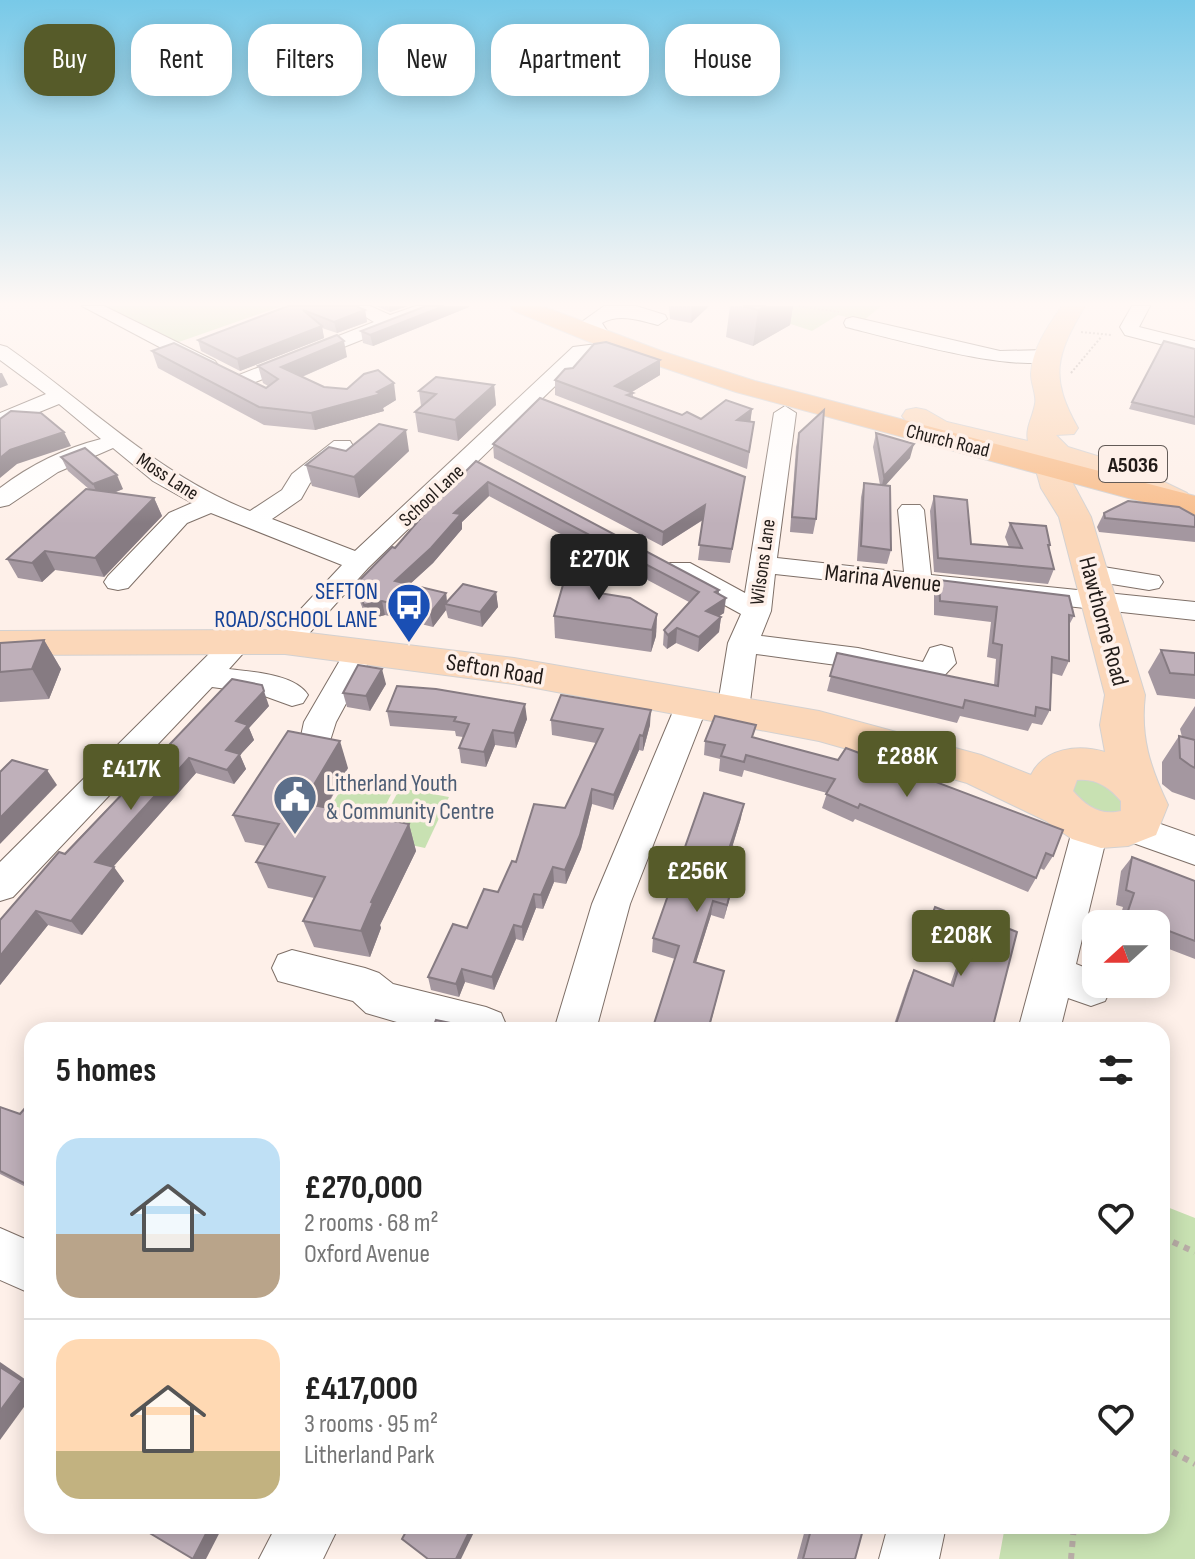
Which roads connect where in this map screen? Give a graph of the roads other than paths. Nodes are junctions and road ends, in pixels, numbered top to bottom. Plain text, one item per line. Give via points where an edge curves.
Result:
1 (38, 379) edge
2 (236, 379) edge
3 (247, 379) edge
4 (551, 379) edge
5 (738, 379) edge
6 (770, 379) edge
7 (1047, 379) edge
8 (241, 381) junction
9 (260, 391) edge
10 (61, 395) junction
11 (531, 397) junction
12 (1049, 405) junction
13 (559, 408) edge
14 (785, 413) dead end
15 (916, 416) junction
16 (0, 421) edge
17 (973, 438) junction
18 (115, 441) junction
19 (342, 446) edge
20 (1059, 457) junction
21 (470, 458) junction
22 (1154, 470) junction
23 (498, 472) edge
24 (1189, 496) edge
25 (0, 500) edge
26 (211, 504) junction
27 (911, 510) dead end
28 (1075, 517) junction
29 (253, 520) junction
30 (661, 560) edge
31 (359, 562) junction
32 (763, 565) junction
33 (918, 581) junction
34 (118, 582) dead end
35 (1149, 582) dead end
36 (1095, 587) junction
37 (757, 611) junction
38 (1195, 611) edge
39 (240, 640) junction
40 (285, 642) junction
41 (0, 643) edge
42 (743, 643) junction
43 (360, 650) junction
44 (941, 655) dead end
45 (205, 676) junction
46 (292, 695) dead end
47 (693, 702) junction
48 (733, 710) junction
49 (317, 736) edge
50 (1093, 798) junction
51 (1195, 851) edge
52 (0, 886) edge
53 (292, 968) dead end
54 (1054, 974) junction
55 (1082, 985) edge
56 (466, 1022) edge
57 (577, 1022) edge
58 (1041, 1022) edge
59 (0, 1253) edge
60 (24, 1265) edge
61 (305, 1534) edge
62 (915, 1534) edge
63 (289, 1559) edge
64 (909, 1559) edge

1 - 10 street, Moss Lane
2 - 8 street
3 - 8 street
4 - 11 street, School Lane
5 - 17 highway, Church Road / A5036 via 798,402
6 - 15 highway, Church Road / A5036
7 - 12 main road, Hawthorne Road
8 - 9 street
10 - 16 street
10 - 18 street, Moss Lane
11 - 13 street
11 - 21 street, School Lane
12 - 17 main road
12 - 20 main road, Hawthorne Road via 1066,431
12 - 22 main road
14 - 32 street, Wilsons Lane via 764,487
15 - 17 highway, Church Road / A5036
15 - 20 main road via 937,428
17 - 20 highway, Church Road / A5036
17 - 28 main road
18 - 25 street via 53,463
18 - 26 street, Moss Lane via 161,476
19 - 29 street via 300,479 292,494
20 - 22 highway, Church Road / A5036
20 - 24 highway, Church Road / A5036
20 - 28 main road, Hawthorne Road
21 - 23 street
21 - 31 street, School Lane
22 - 24 highway, Church Road / A5036
24 - 28 main road via 1114,500
26 - 29 street, Moss Lane
26 - 34 street via 178,518
27 - 33 street
28 - 36 main road, Hawthorne Road
29 - 31 street, Moss Lane
30 - 37 street
31 - 40 street, School Lane
32 - 33 street, Marina Avenue
32 - 37 street, Wilsons Lane
33 - 36 street, Marina Avenue
35 - 36 street
36 - 38 street, Marina Avenue
36 - 50 main road, Hawthorne Road via 1125,695 1121,725
37 - 42 street, Wilsons Lane
39 - 40 main road, Sefton Road
39 - 41 main road, Sefton Road
39 - 45 street
40 - 43 main road, Sefton Road
42 - 44 street via 929,673 941,663
42 - 48 street, Wilsons Lane
43 - 47 main road, Sefton Road
43 - 49 street
45 - 46 street via 261,683
45 - 52 street
47 - 48 main road, Sefton Road
47 - 57 street via 611,904
48 - 50 main road, Sefton Road via 819,726
50 - 51 street
50 - 54 street
53 - 56 street via 365,986 381,1000
54 - 55 street
54 - 58 street
59 - 60 street
61 - 63 street
62 - 64 street

